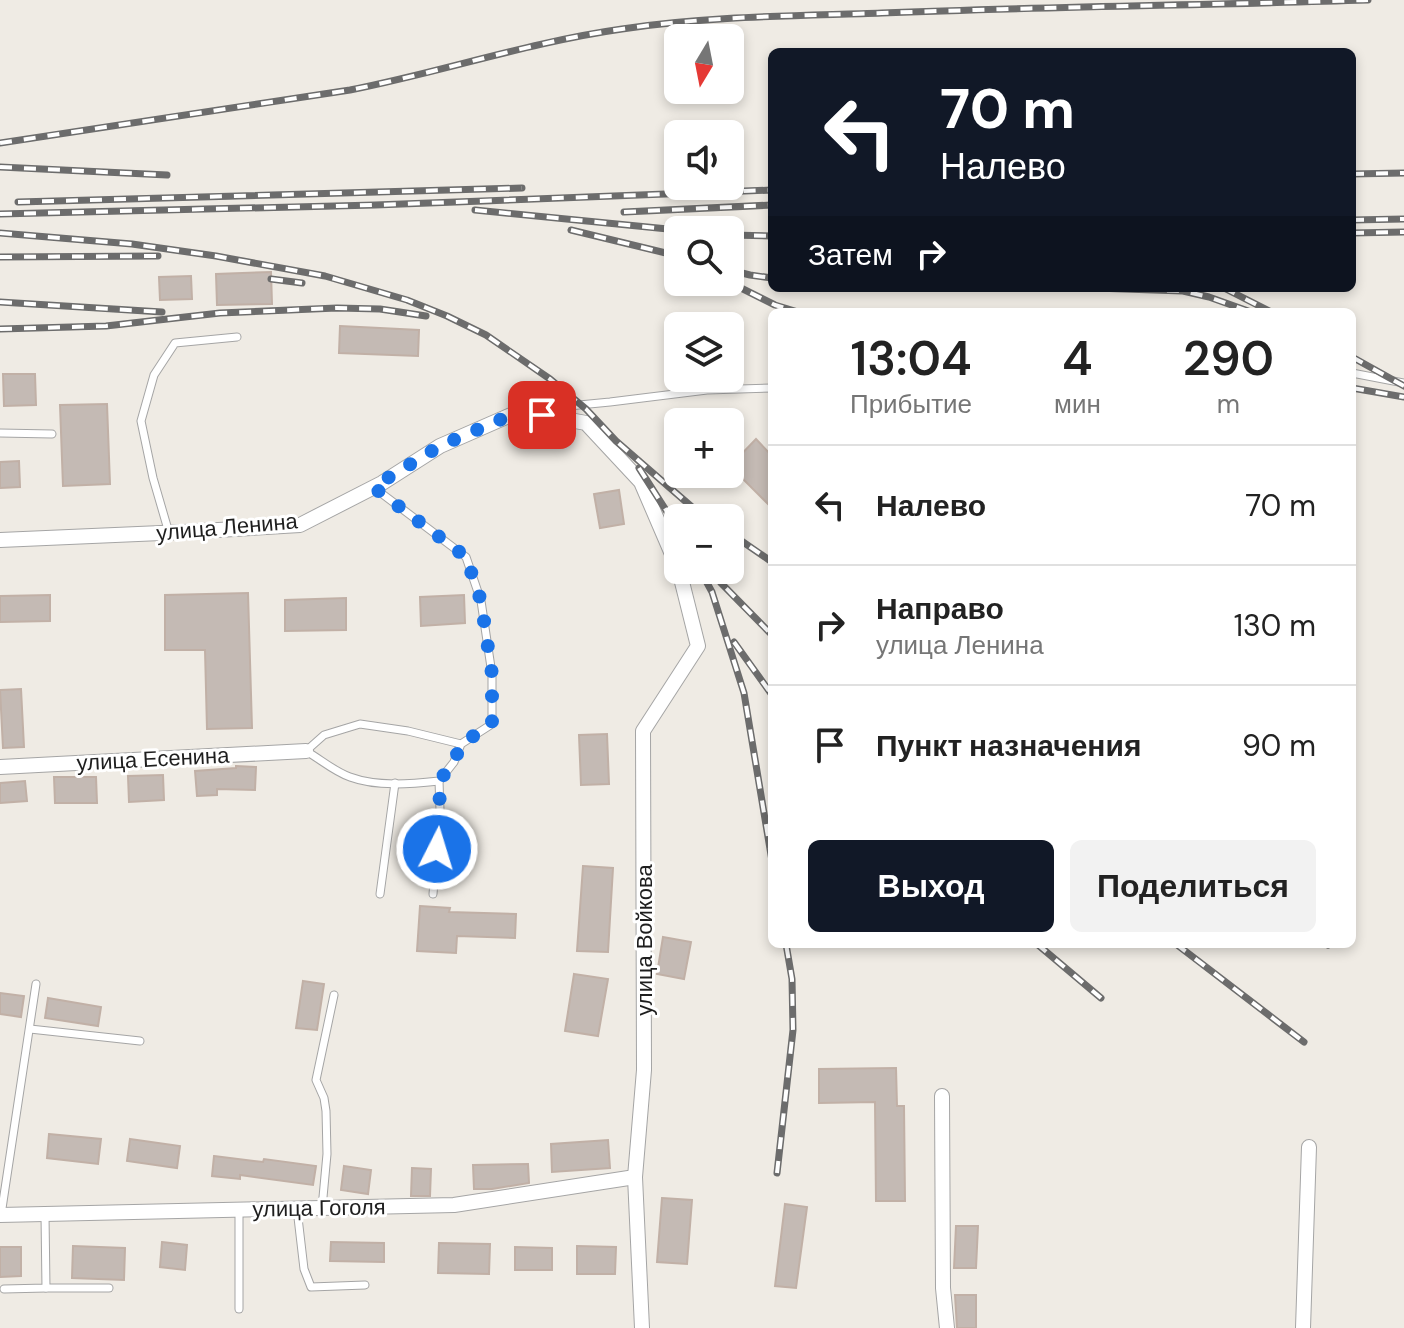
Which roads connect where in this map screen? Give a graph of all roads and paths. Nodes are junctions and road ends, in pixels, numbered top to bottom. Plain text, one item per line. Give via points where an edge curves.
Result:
1 (237, 337) dead end
2 (1356, 374) edge
3 (1404, 383) edge
4 (768, 388) edge
5 (520, 411) junction
6 (0, 433) edge
7 (52, 434) dead end
8 (373, 487) junction
9 (169, 533) junction
10 (664, 536) edge
11 (0, 540) edge
12 (682, 584) edge
13 (461, 744) junction
14 (306, 751) junction
15 (0, 767) edge
16 (439, 781) junction
17 (395, 783) junction
18 (380, 894) dead end
19 (433, 894) dead end
20 (36, 984) dead end
21 (334, 995) dead end
22 (30, 1029) junction
23 (140, 1041) dead end
24 (942, 1096) dead end
25 (1309, 1147) dead end
26 (635, 1177) junction
27 (322, 1208) junction
28 (297, 1209) junction
29 (239, 1210) junction
30 (0, 1215) edge
31 (45, 1215) junction
32 (365, 1285) dead end
33 (46, 1288) junction
34 (109, 1288) dead end
35 (4, 1289) dead end
36 (239, 1309) dead end
37 (642, 1328) edge
38 (947, 1328) edge
39 (1303, 1328) edge

1 - 9 lane via 175,343 154,375 141,421
2 - 3 lane
4 - 5 lane
5 - 8 street, улица Ленина via 440,446
5 - 10 street, улица Войкова via 586,423 641,482
6 - 7 lane
8 - 9 street, улица Ленина via 300,525
8 - 13 lane via 466,557 481,601 492,674 492,724
9 - 11 street, улица Ленина
12 - 26 street, улица Войкова via 698,646 643,731 644,1070
13 - 14 lane via 360,724 324,735
13 - 16 lane
14 - 15 street, улица Есенина
14 - 17 lane via 349,777
16 - 17 lane
16 - 19 lane
17 - 18 lane
20 - 22 lane
21 - 27 lane via 316,1080 326,1111
22 - 23 lane
22 - 30 lane
24 - 38 street
25 - 39 street
26 - 27 street, улица Гоголя via 454,1205
26 - 37 street, улица Войкова
27 - 28 street, улица Гоголя
28 - 29 street, улица Гоголя
28 - 32 lane via 311,1287
29 - 31 street, улица Гоголя
29 - 36 lane
30 - 31 street, улица Гоголя
31 - 33 lane
33 - 34 lane
33 - 35 lane

